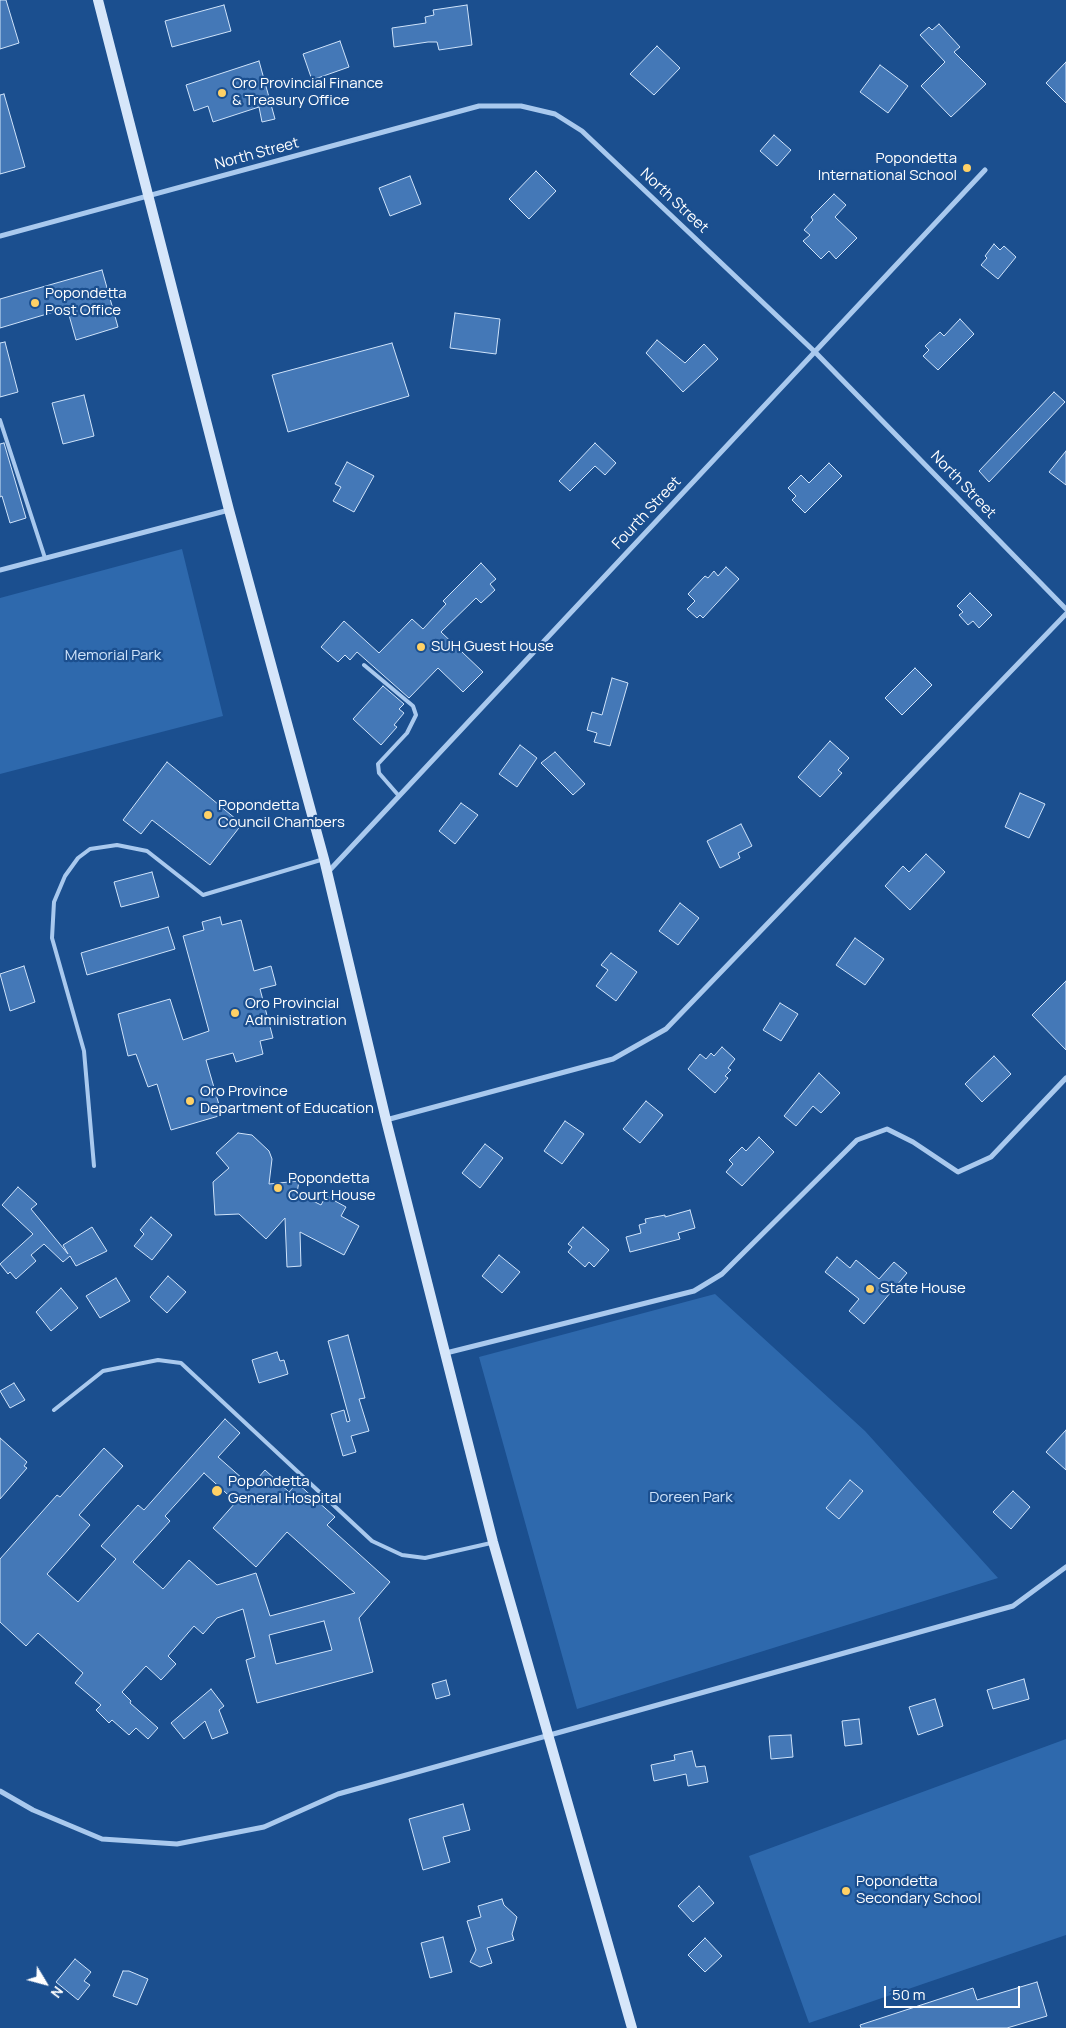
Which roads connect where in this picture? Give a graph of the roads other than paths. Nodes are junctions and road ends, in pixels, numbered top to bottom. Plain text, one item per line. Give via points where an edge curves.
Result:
1 (98, 0) edge
2 (985, 170) dead end
3 (149, 196) junction
4 (0, 236) edge
5 (815, 352) junction
6 (0, 420) edge
7 (229, 510) junction
8 (45, 558) junction
9 (0, 570) edge
10 (1066, 609) edge
11 (1066, 614) edge
12 (364, 666) dead end
13 (399, 796) junction
14 (324, 859) junction
15 (327, 873) junction
16 (1066, 1078) edge
17 (386, 1120) junction
18 (94, 1166) dead end
19 (446, 1353) junction
20 (54, 1410) dead end
21 (493, 1542) junction
22 (1066, 1568) edge
23 (549, 1734) junction
24 (0, 1791) edge
25 (632, 2028) edge

1 - 3 main road
2 - 5 street, Fourth Street
3 - 4 street, North Street
3 - 5 street, North Street via 479,106 521,106 555,114 582,131
3 - 7 main road
5 - 10 street, North Street
5 - 13 street, Fourth Street
6 - 8 lane
7 - 8 street
7 - 14 main road
8 - 9 street
11 - 17 street via 666,1029 613,1058
12 - 13 lane via 413,706 416,715 407,733 378,764 379,773
13 - 15 street, Fourth Street
14 - 15 main road
14 - 18 lane via 203,895 148,851 117,845 90,850 78,858 65,876 54,902 52,938 84,1051
15 - 17 main road
16 - 19 street via 992,1157 958,1172 887,1129 858,1140 722,1274 694,1291
17 - 19 main road
19 - 21 main road
20 - 21 lane via 103,1371 158,1360 181,1363 372,1541 402,1555 425,1558
21 - 23 main road
22 - 23 street via 1013,1606
23 - 24 street via 338,1794 264,1827 177,1844 102,1839 33,1810
23 - 25 main road

